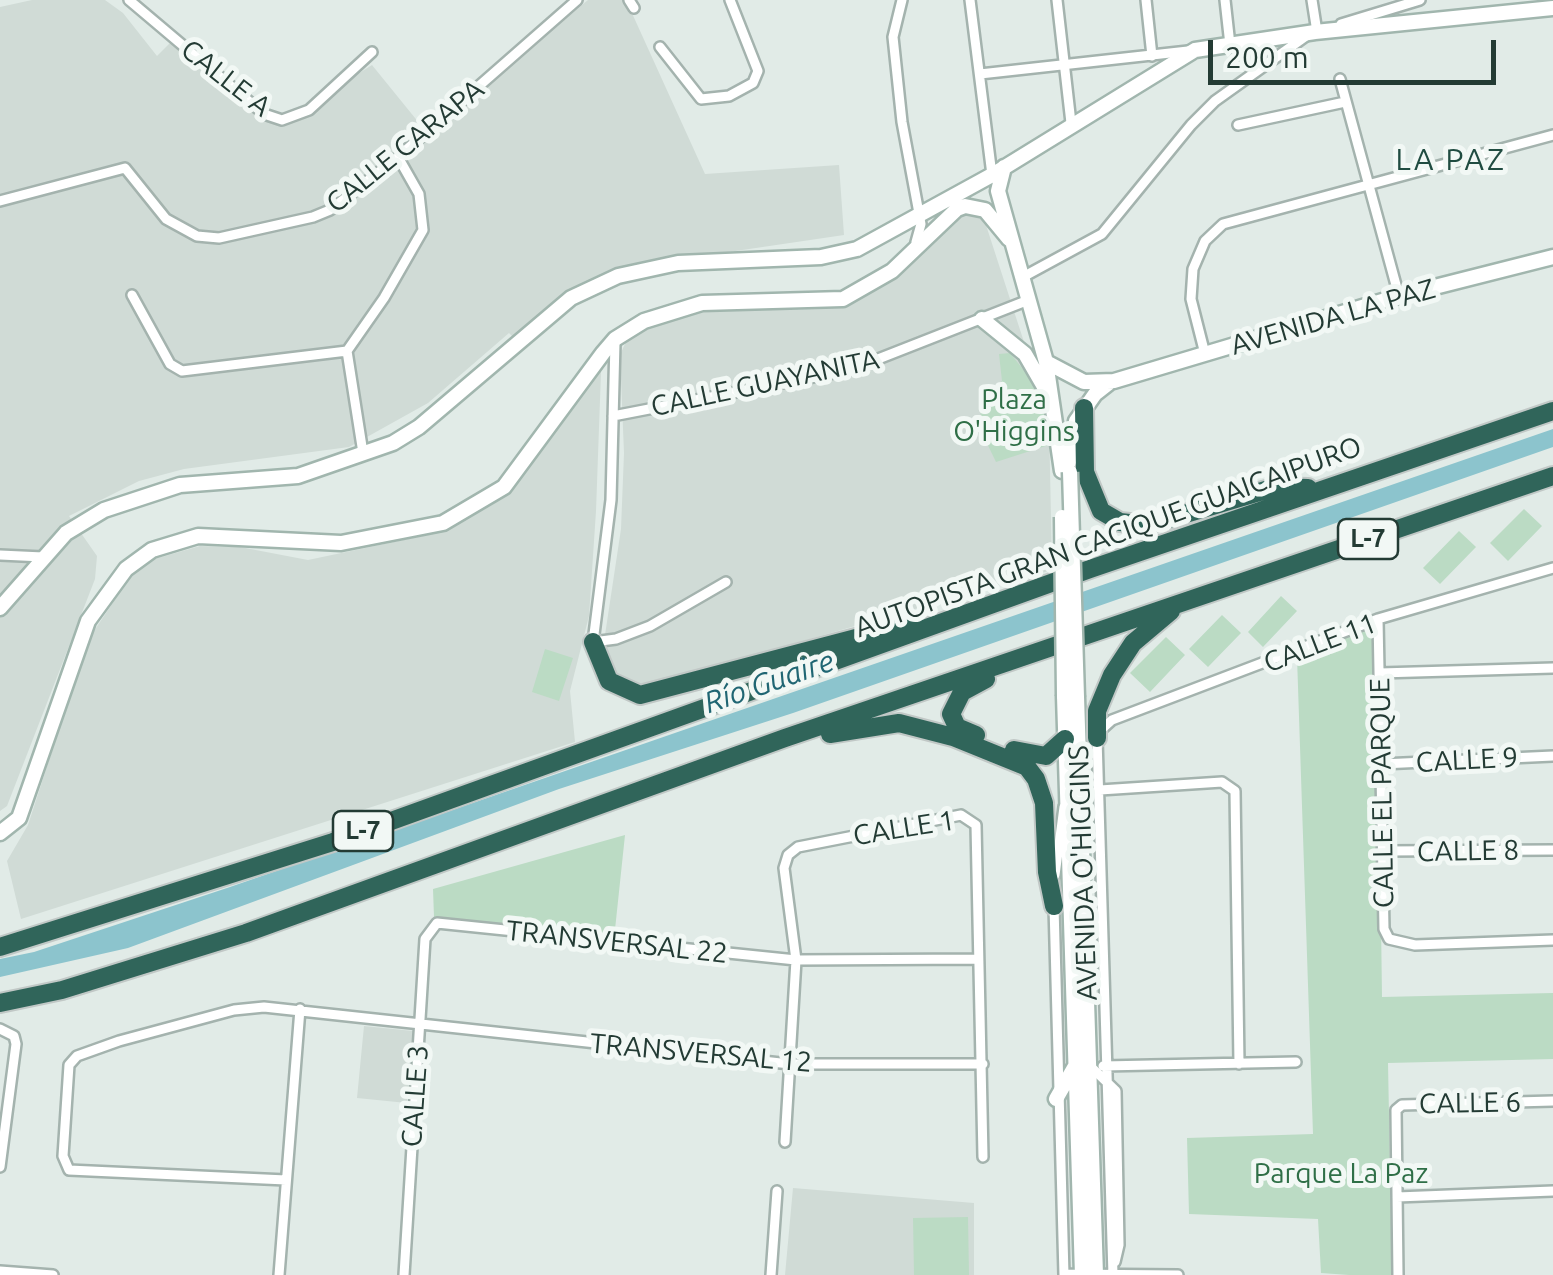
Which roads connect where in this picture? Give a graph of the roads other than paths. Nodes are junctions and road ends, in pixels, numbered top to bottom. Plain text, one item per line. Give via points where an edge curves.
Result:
1 (130, 0) edge
2 (577, 0) edge
3 (730, 0) edge
4 (902, 0) edge
5 (970, 0) edge
6 (1057, 0) edge
7 (1146, 0) edge
8 (1225, 0) edge
9 (1312, 0) edge
10 (1420, 0) edge
11 (1553, 8) edge
12 (1312, 33) junction
13 (1230, 45) junction
14 (660, 47) dead end
15 (1196, 50) junction
16 (372, 52) dead end
17 (1152, 56) junction
18 (1064, 66) junction
19 (980, 74) junction
20 (1340, 78) dead end
21 (1345, 102) junction
22 (1071, 123) junction
23 (1238, 125) dead end
24 (1553, 135) edge
25 (398, 157) junction
26 (998, 171) junction
27 (1368, 185) junction
28 (0, 202) edge
29 (919, 216) junction
30 (1009, 239) junction
31 (908, 257) junction
32 (1553, 257) edge
33 (1020, 278) junction
34 (132, 295) dead end
35 (1399, 296) junction
36 (1026, 301) junction
37 (982, 319) junction
38 (615, 339) junction
39 (346, 351) junction
40 (1204, 354) junction
41 (1046, 362) junction
42 (1114, 381) junction
43 (1084, 408) junction
44 (1553, 411) edge
45 (1056, 412) junction
46 (614, 416) junction
47 (363, 453) junction
48 (1066, 471) junction
49 (1553, 476) edge
50 (1324, 488) junction
51 (0, 555) edge
52 (43, 557) junction
53 (1553, 568) edge
54 (726, 582) dead end
55 (1182, 601) junction
56 (2, 603) edge
57 (1378, 619) junction
58 (929, 629) junction
59 (593, 642) junction
60 (1024, 657) junction
61 (1553, 668) edge
62 (1380, 673) junction
63 (1071, 696) junction
64 (785, 738) junction
65 (1097, 738) junction
66 (1065, 739) junction
67 (1553, 756) edge
68 (1382, 764) junction
69 (1070, 790) junction
70 (1100, 790) junction
71 (0, 833) edge
72 (1553, 850) edge
73 (1384, 851) junction
74 (1054, 906) junction
75 (438, 923) joint
76 (1553, 940) edge
77 (0, 947) edge
78 (978, 959) junction
79 (796, 960) junction
80 (0, 1003) edge
81 (300, 1010) junction
82 (419, 1024) junction
83 (0, 1029) edge
84 (1296, 1062) dead end
85 (790, 1064) junction
86 (983, 1064) junction
87 (1239, 1064) junction
88 (1082, 1065) junction
89 (1105, 1066) junction
90 (1105, 1080) junction
91 (1056, 1099) junction
92 (1553, 1101) edge
93 (2, 1141) edge
94 (785, 1142) dead end
95 (983, 1157) dead end
96 (0, 1167) edge
97 (286, 1180) junction
98 (1553, 1191) edge
99 (778, 1192) dead end
100 (1397, 1198) junction
101 (0, 1271) edge
102 (1064, 1274) edge
103 (1096, 1274) edge
104 (54, 1275) edge
105 (279, 1275) edge
106 (404, 1275) edge
107 (771, 1275) edge
108 (1082, 1275) edge
109 (1112, 1275) edge
110 (1178, 1275) edge
111 (1398, 1275) edge

1 - 16 street, CALLE A via 264,114 282,120 309,110
2 - 25 street, CALLE CARAPA
3 - 14 street via 758,70 753,83 729,96 700,99
4 - 29 street via 893,37
5 - 19 street
6 - 18 street
7 - 17 street
8 - 13 street
9 - 12 street
10 - 12 street
11 - 12 main road
12 - 13 main road
12 - 33 street via 1215,102 1102,234
13 - 15 main road
15 - 17 street
15 - 22 main road
17 - 18 street
18 - 19 street
18 - 22 street
19 - 26 street
20 - 21 street
21 - 23 street
21 - 27 street
22 - 26 main road
24 - 27 street
25 - 28 street, CALLE CARAPA via 330,210 219,238 198,236 166,218 125,168
25 - 39 street via 419,194 422,230
26 - 29 main road
26 - 30 main road, AVENIDA O'HIGGINS
27 - 35 street
27 - 40 street via 1214,231 1198,254 1190,287
29 - 31 street via 921,232
29 - 47 main road via 857,250 678,263 597,284 571,298 419,428
30 - 31 main road via 986,210 965,206
30 - 33 main road, AVENIDA O'HIGGINS
31 - 38 main road via 844,299 689,306 657,314
32 - 35 main road, AVENIDA LA PAZ
33 - 36 main road, AVENIDA O'HIGGINS
34 - 39 street via 170,364 182,370
35 - 40 main road, AVENIDA LA PAZ
36 - 37 street, CALLE GUAYANITA
36 - 41 main road, AVENIDA O'HIGGINS
37 - 45 main road via 1025,354
37 - 46 street, CALLE GUAYANITA via 850,370
38 - 46 street, CALLE GUAYANITA
38 - 71 main road via 504,487 472,510 429,527 341,543 182,538 126,569 88,621 20,818
39 - 47 street
40 - 42 main road, AVENIDA LA PAZ
41 - 42 main road, AVENIDA LA PAZ via 1084,382
41 - 45 main road, AVENIDA O'HIGGINS
42 - 43 main road, AVENIDA LA PAZ
43 - 48 main road via 1071,435
43 - 50 highway via 1085,472 1101,510 1120,522 1148,524 1276,487
44 - 50 highway, AUTOPISTA GRAN CACIQUE GUAICAIPURO / L-7
45 - 48 main road, AVENIDA O'HIGGINS
46 - 59 street, CALLE GUAYANITA via 610,515
47 - 52 main road via 298,476 180,485 117,506 66,533
48 - 63 main road, AVENIDA O'HIGGINS, bridge
49 - 55 highway, L-7
50 - 58 highway, AUTOPISTA GRAN CACIQUE GUAICAIPURO / L-7
51 - 52 street
52 - 56 main road
53 - 57 street, CALLE 11
54 - 59 street via 650,626
55 - 60 highway, L-7
55 - 65 highway via 1120,661 1097,711
57 - 62 street, CALLE EL PARQUE
57 - 65 street, CALLE 11 via 1112,720
58 - 59 highway via 894,628 640,695 609,681
58 - 77 highway, AUTOPISTA GRAN CACIQUE GUAICAIPURO / L-7 via 334,842
60 - 64 highway, L-7
60 - 66 highway via 962,692 952,722 1033,756 1054,753
61 - 62 street
62 - 68 street, CALLE EL PARQUE
63 - 66 main road, AVENIDA O'HIGGINS
63 - 88 main road, AVENIDA O'HIGGINS
64 - 74 highway via 899,723 1027,767 1044,803
64 - 80 highway, L-7 via 246,932
65 - 70 street, AVENIDA O'HIGGINS
66 - 69 main road, AVENIDA O'HIGGINS
67 - 68 street, CALLE 9
68 - 73 street, CALLE EL PARQUE
69 - 74 street, AVENIDA O'HIGGINS via 1060,819
69 - 88 main road, AVENIDA O'HIGGINS
70 - 87 street via 1222,782 1235,791
70 - 89 street, AVENIDA O'HIGGINS
72 - 73 street, CALLE 8
73 - 76 street, CALLE EL PARQUE via 1389,939 1414,946
74 - 91 street, AVENIDA O'HIGGINS
75 - 79 street, TRANSVERSAL 22
75 - 82 street, CALLE 3 via 425,939
78 - 79 street, TRANSVERSAL 22
78 - 79 street, CALLE 1 via 976,825 961,816 798,847 784,868
78 - 86 street, CALLE 1
79 - 85 street, CALLE 1
81 - 82 street, TRANSVERSAL 12
81 - 97 street
81 - 97 street, TRANSVERSAL 12 via 234,1010 118,1041 77,1056 67,1076 69,1170
82 - 85 street, TRANSVERSAL 12
82 - 106 street, CALLE 3
83 - 93 street via 16,1044
84 - 87 street
85 - 86 street, TRANSVERSAL 12
85 - 94 street, CALLE 1
86 - 95 street, CALLE 1
87 - 89 street
88 - 89 street
88 - 90 street
88 - 91 main road
88 - 103 main road, AVENIDA O'HIGGINS
88 - 108 main road, AVENIDA O'HIGGINS
89 - 90 street, AVENIDA O'HIGGINS
90 - 109 street, AVENIDA O'HIGGINS via 1116,1092 1120,1245
91 - 102 street, AVENIDA O'HIGGINS
92 - 100 street, CALLE 6 via 1402,1105 1393,1117
93 - 96 street
97 - 105 street
98 - 100 street
99 - 107 street
100 - 111 street
101 - 104 street
102 - 108 street
103 - 108 street
103 - 109 street
109 - 110 street

